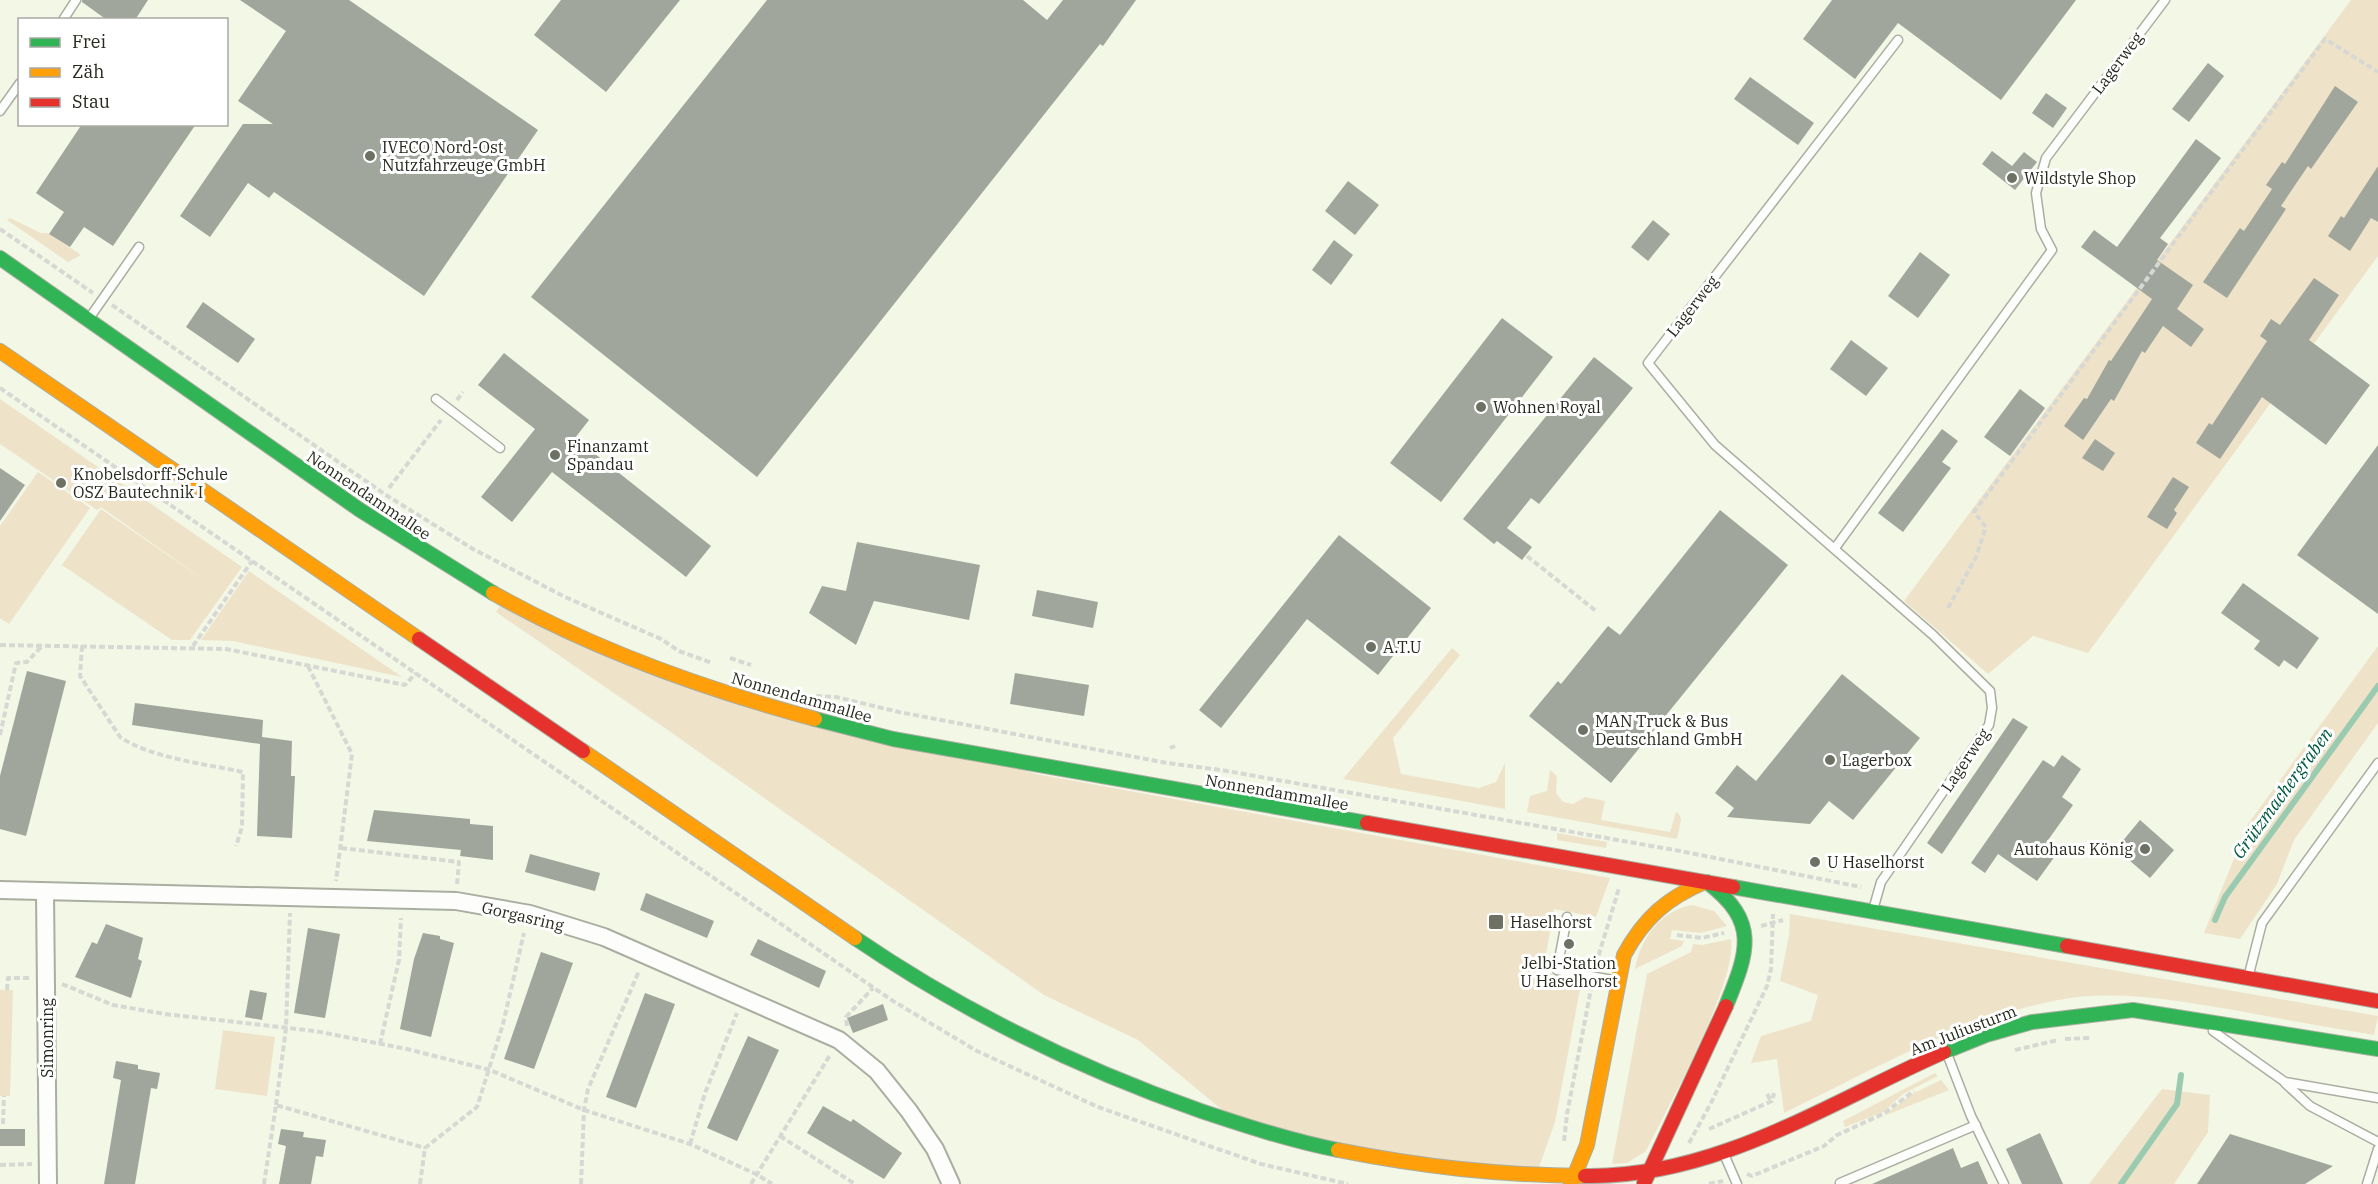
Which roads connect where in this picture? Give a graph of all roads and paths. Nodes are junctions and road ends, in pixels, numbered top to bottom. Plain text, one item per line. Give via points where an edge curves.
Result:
1 (75, 0) edge
2 (2165, 0) edge
3 (64, 18) edge
4 (1898, 40) dead end
5 (2378, 72) edge
6 (18, 86) edge
7 (0, 111) edge
8 (0, 228) edge
9 (139, 247) dead end
10 (0, 258) edge
11 (102, 300) junction
12 (88, 320) junction
13 (0, 351) edge
14 (463, 392) dead end
15 (436, 399) dead end
16 (450, 409) junction
17 (500, 448) dead end
18 (389, 488) dead end
19 (1835, 548) junction
20 (1527, 556) dead end
21 (252, 561) dead end
22 (1948, 608) dead end
23 (1596, 610) dead end
24 (0, 645) edge
25 (44, 645) junction
26 (82, 646) junction
27 (192, 647) junction
28 (730, 658) dead end
29 (716, 664) dead end
30 (307, 665) junction
31 (751, 665) dead end
32 (416, 673) dead end
33 (809, 694) dead end
34 (0, 735) edge
35 (1175, 746) dead end
36 (1170, 748) dead end
37 (2378, 762) edge
38 (236, 846) dead end
39 (340, 848) junction
40 (1680, 851) junction
41 (1693, 858) dead end
42 (1727, 860) junction
43 (1710, 861) dead end
44 (1828, 865) dead end
45 (1831, 872) dead end
46 (1622, 880) dead end
47 (1706, 881) junction
48 (0, 890) edge
49 (1877, 890) junction
50 (45, 892) junction
51 (334, 897) junction
52 (402, 899) junction
53 (456, 901) junction
54 (1773, 909) dead end
55 (1873, 911) junction
56 (290, 912) dead end
57 (1567, 917) dead end
58 (1783, 920) dead end
59 (1773, 923) junction
60 (1758, 926) dead end
61 (1729, 932) dead end
62 (524, 933) dead end
63 (1677, 935) dead end
64 (639, 970) dead end
65 (1593, 977) junction
66 (23, 978) dead end
67 (46, 978) junction
68 (2248, 978) junction
69 (1619, 981) junction
70 (874, 987) dead end
71 (7, 990) dead end
72 (2378, 1001) edge
73 (737, 1012) dead end
74 (2195, 1019) junction
75 (286, 1028) junction
76 (843, 1033) junction
77 (380, 1044) junction
78 (2378, 1049) edge
79 (1946, 1051) junction
80 (490, 1070) junction
81 (2285, 1082) junction
82 (1774, 1093) dead end
83 (1767, 1094) dead end
84 (4, 1096) dead end
85 (2378, 1098) edge
86 (1772, 1101) junction
87 (276, 1105) junction
88 (584, 1110) junction
89 (3, 1124) dead end
90 (1976, 1125) junction
91 (1709, 1129) dead end
92 (780, 1136) junction
93 (1837, 1136) dead end
94 (2378, 1142) edge
95 (690, 1144) junction
96 (425, 1148) junction
97 (1564, 1149) dead end
98 (2378, 1149) edge
99 (1723, 1152) junction
100 (1683, 1154) dead end
101 (48, 1164) junction
102 (0, 1165) edge
103 (756, 1174) junction
104 (1646, 1178) edge
105 (1469, 1180) edge
106 (1735, 1180) edge
107 (1572, 1181) edge
108 (1840, 1183) edge
109 (48, 1184) edge
110 (264, 1184) edge
111 (420, 1184) edge
112 (581, 1184) edge
113 (751, 1184) edge
114 (772, 1184) edge
115 (855, 1184) edge
116 (951, 1184) edge
117 (1709, 1184) edge
118 (2004, 1184) edge
119 (2367, 1184) edge

1 - 3 lane
2 - 19 lane, Lagerweg via 2046,158 2036,193 2041,230 2052,250
4 - 19 lane, Lagerweg via 1648,363 1715,445
5 - 22 path via 2325,39 1974,512 1986,527 1976,557
6 - 7 lane
8 - 11 path
9 - 11 lane
10 - 12 main road, Nonnendammallee
11 - 12 lane
11 - 29 path via 372,485 473,549 679,651
12 - 47 main road, Nonnendammallee via 355,508 416,546 539,617 709,687 892,739 1618,869
13 - 105 main road via 863,946 974,1014 1114,1081 1249,1131 1345,1158
14 - 16 path
15 - 16 lane
16 - 17 lane
16 - 18 path
19 - 49 lane, Lagerweg via 1990,691 1989,725
20 - 23 path
21 - 27 path
24 - 25 path
25 - 26 path
25 - 34 path via 27,662 16,663
26 - 27 path
26 - 38 path via 80,676 120,737 130,744 180,759 243,772 242,826
27 - 30 path via 226,649
28 - 31 path
30 - 32 path via 405,685
30 - 39 path via 352,754
33 - 40 path via 1176,764
35 - 36 path
37 - 68 lane via 2262,923
39 - 51 path
39 - 53 path via 459,862
40 - 41 path
40 - 42 path
42 - 43 path
42 - 49 path
44 - 45 path via 1833,865
46 - 65 path
47 - 55 main road
47 - 69 main road via 1661,904 1639,926 1624,955
47 - 104 main road via 1728,898 1738,913 1743,929 1743,961
48 - 50 street, Gorgasring
49 - 55 lane, Lagerweg
50 - 51 street, Gorgasring
50 - 67 street, Simonring
51 - 52 street, Gorgasring
52 - 53 street, Gorgasring
52 - 77 path via 399,960
53 - 76 street, Gorgasring via 530,914 604,937
54 - 59 path
55 - 68 main road
56 - 75 path
57 - 65 lane via 1557,970
58 - 59 path
59 - 60 path
59 - 100 path via 1767,986
61 - 63 path via 1702,938
62 - 80 path
64 - 88 path via 588,1089
65 - 69 lane
65 - 97 path
66 - 71 path via 8,978
67 - 75 path via 113,1005
67 - 101 street, Simonring
68 - 72 main road
69 - 107 main road via 1587,1145
70 - 76 path via 846,1017
73 - 95 path
74 - 78 main road, Am Juliusturm
74 - 79 main road, Am Juliusturm via 2133,1010 2103,1011 2019,1024
74 - 81 lane
75 - 77 path
75 - 87 path
76 - 92 path
76 - 116 street, Gorgasring via 909,1111 935,1149
77 - 80 path
79 - 90 lane
79 - 99 main road, Am Juliusturm
80 - 88 path
80 - 96 path via 477,1107
81 - 85 lane
81 - 94 lane via 2310,1106
82 - 86 path
83 - 86 path
84 - 89 path
86 - 91 path
87 - 96 path
87 - 110 path
88 - 95 path
88 - 112 path
90 - 108 lane
90 - 118 lane
92 - 103 path
92 - 115 path
93 - 106 path via 1824,1146 1752,1176 1743,1172
95 - 103 path
96 - 111 path
98 - 119 lane
99 - 104 main road, Am Juliusturm
99 - 106 lane
101 - 102 path
101 - 109 street, Simonring
103 - 113 path
103 - 114 path
104 - 107 main road, Am Juliusturm
105 - 107 main road
106 - 117 path

